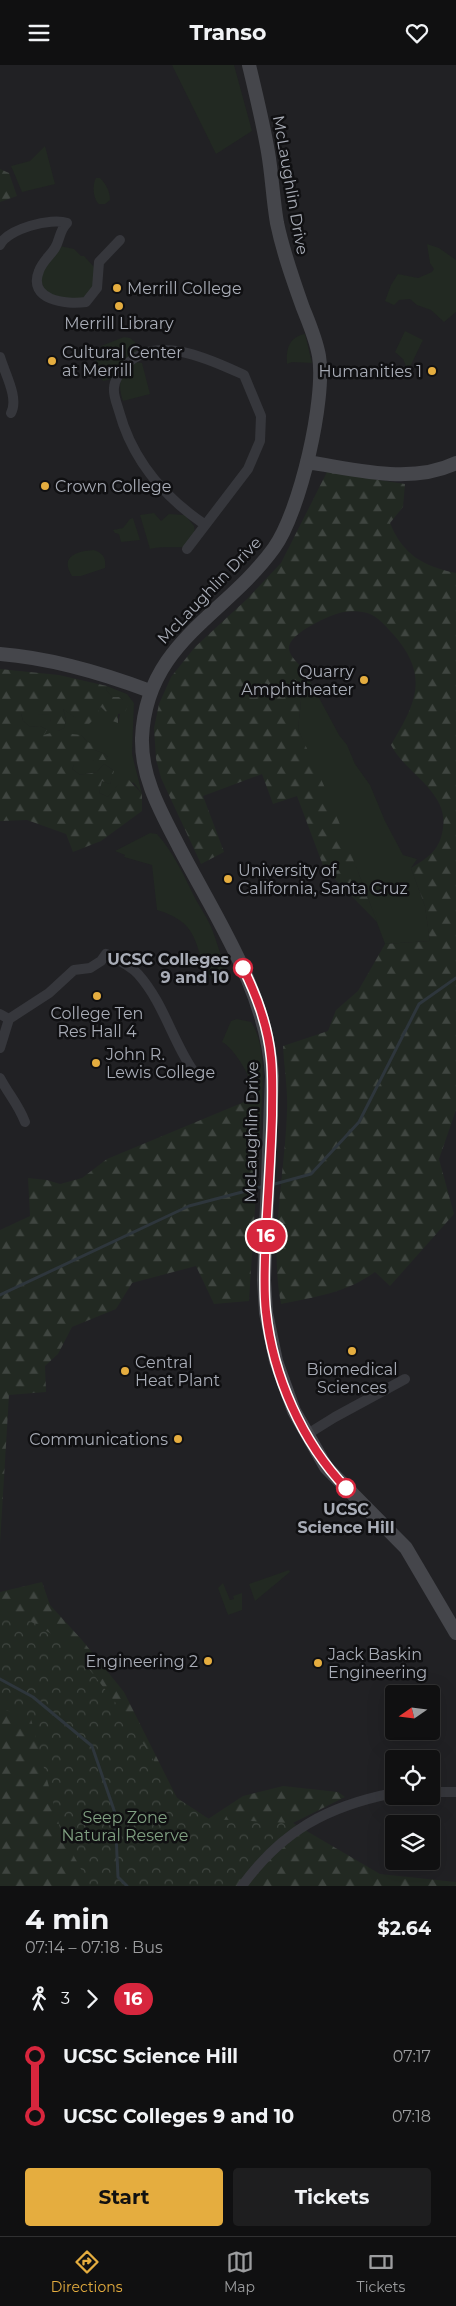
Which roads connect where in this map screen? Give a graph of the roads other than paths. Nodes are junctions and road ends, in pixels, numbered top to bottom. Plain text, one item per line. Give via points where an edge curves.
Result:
1 (249, 65) edge
2 (120, 240) dead end
3 (0, 245) edge
4 (0, 357) edge
5 (11, 413) dead end
6 (306, 462) junction
7 (456, 463) edge
8 (204, 524) junction
9 (187, 549) dead end
10 (0, 654) edge
11 (150, 691) junction
12 (4, 1017) edge
13 (0, 1048) edge
14 (192, 1069) dead end
15 (0, 1078) edge
16 (25, 1122) dead end
17 (405, 1379) dead end
18 (306, 1435) junction
19 (456, 1633) edge
20 (440, 1792) edge
21 (456, 1792) edge
22 (385, 1795) edge
23 (242, 1886) edge

1 - 6 main road, McLaughlin Drive via 268,151 277,223 319,355 319,392
2 - 3 street via 99,262 98,288 86,302 72,303 42,295 37,277 67,223 55,220 23,229 5,237
4 - 5 street via 14,396
6 - 7 main road via 397,475 425,473
6 - 11 main road, McLaughlin Drive via 294,509 275,546 178,646 165,662
8 - 8 street via 164,492 141,461 124,428 114,388 122,370 141,354 154,350 193,354 235,371 244,375 258,405 260,441 250,464
8 - 9 street
10 - 11 main road via 72,666
11 - 18 main road, McLaughlin Drive via 142,741 146,775 156,801 243,967 264,1022 271,1059 265,1306 271,1343 286,1391
12 - 13 street
12 - 14 street via 49,993 74,971 90,969 106,954 138,974 158,1003
15 - 16 street via 18,1104
17 - 18 street
18 - 19 main road, McLaughlin Drive via 326,1467 406,1547
20 - 21 street
22 - 23 street via 355,1803 310,1822 273,1848

